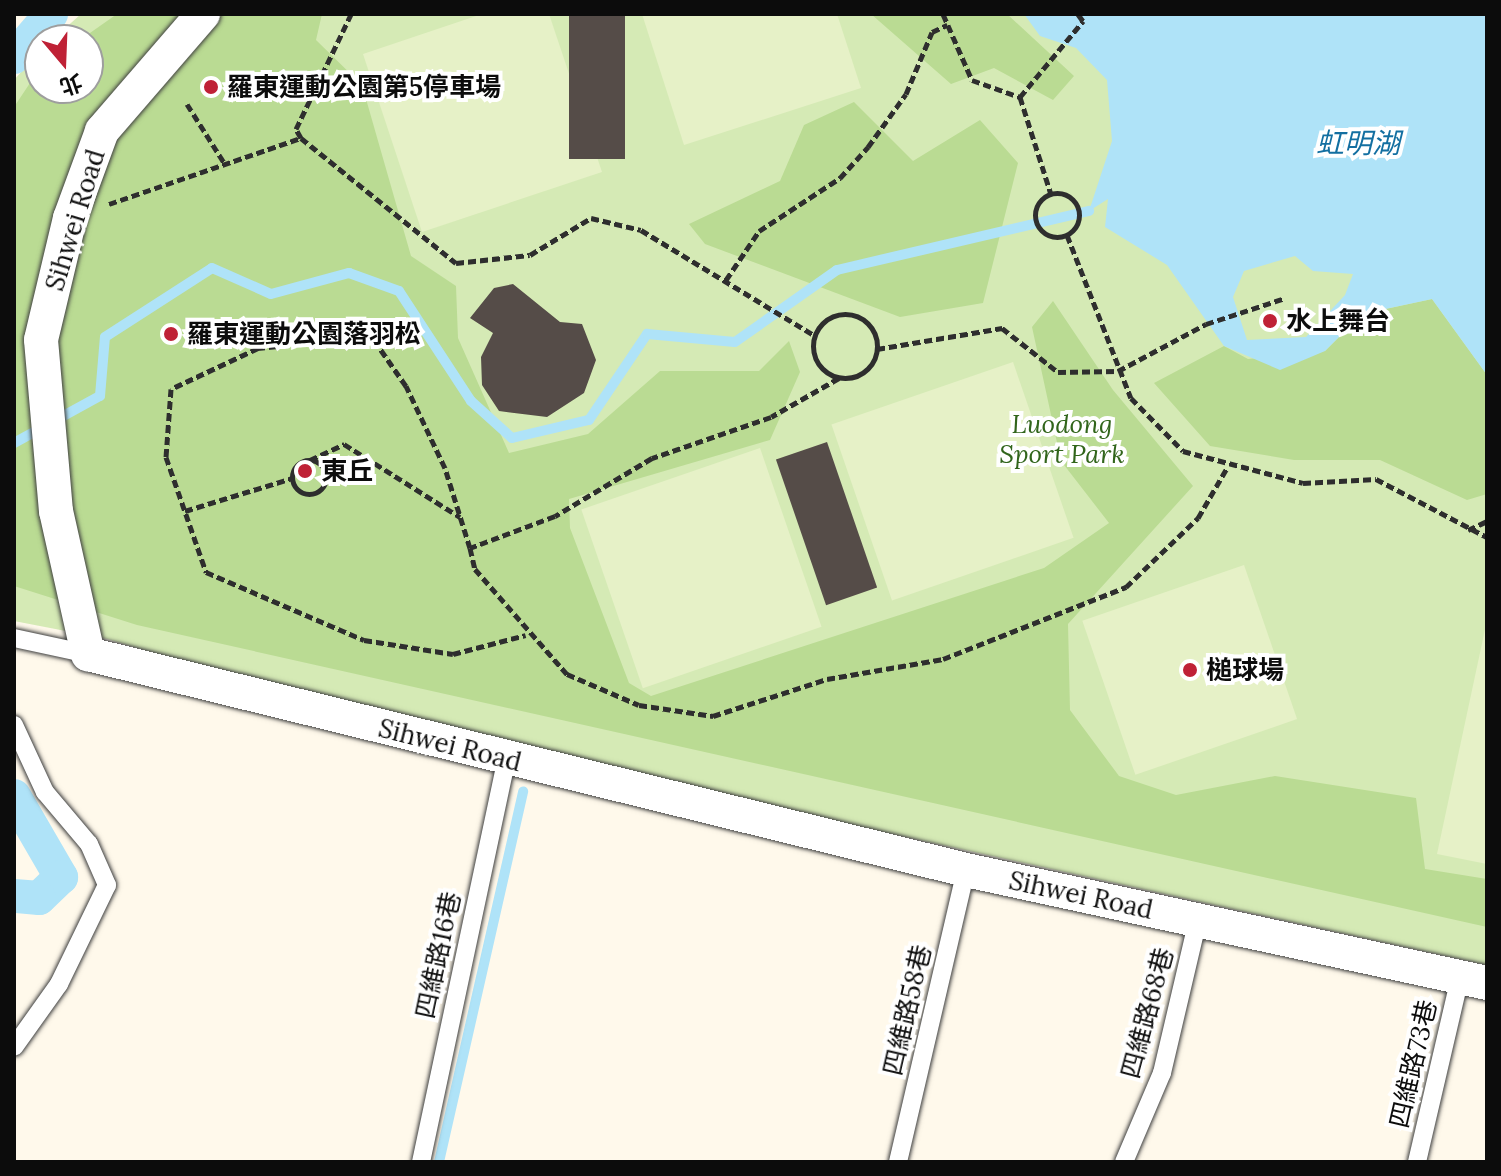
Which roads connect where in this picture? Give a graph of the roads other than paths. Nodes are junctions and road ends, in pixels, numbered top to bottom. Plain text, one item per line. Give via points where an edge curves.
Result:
1 (203, 14) edge
2 (14, 638) edge
3 (88, 654) junction
4 (14, 725) edge
5 (507, 759) junction
6 (966, 870) junction
7 (1198, 920) junction
8 (1474, 980) edge
9 (14, 1047) edge
10 (421, 1162) edge
11 (898, 1162) edge
12 (1124, 1162) edge
13 (1417, 1162) edge

1 - 3 street, Sihwei Road via 102,131 70,218 41,340 56,511
2 - 3 lane
3 - 5 street, Sihwei Road
4 - 9 lane via 45,792 89,844 107,885 59,984
5 - 6 street, Sihwei Road
5 - 10 lane, 四維路16巷
6 - 7 street, Sihwei Road
6 - 11 lane, 四維路58巷
7 - 8 street, Sihwei Road
7 - 12 lane, 四維路68巷 via 1162,1073
8 - 13 lane, 四維路73巷

